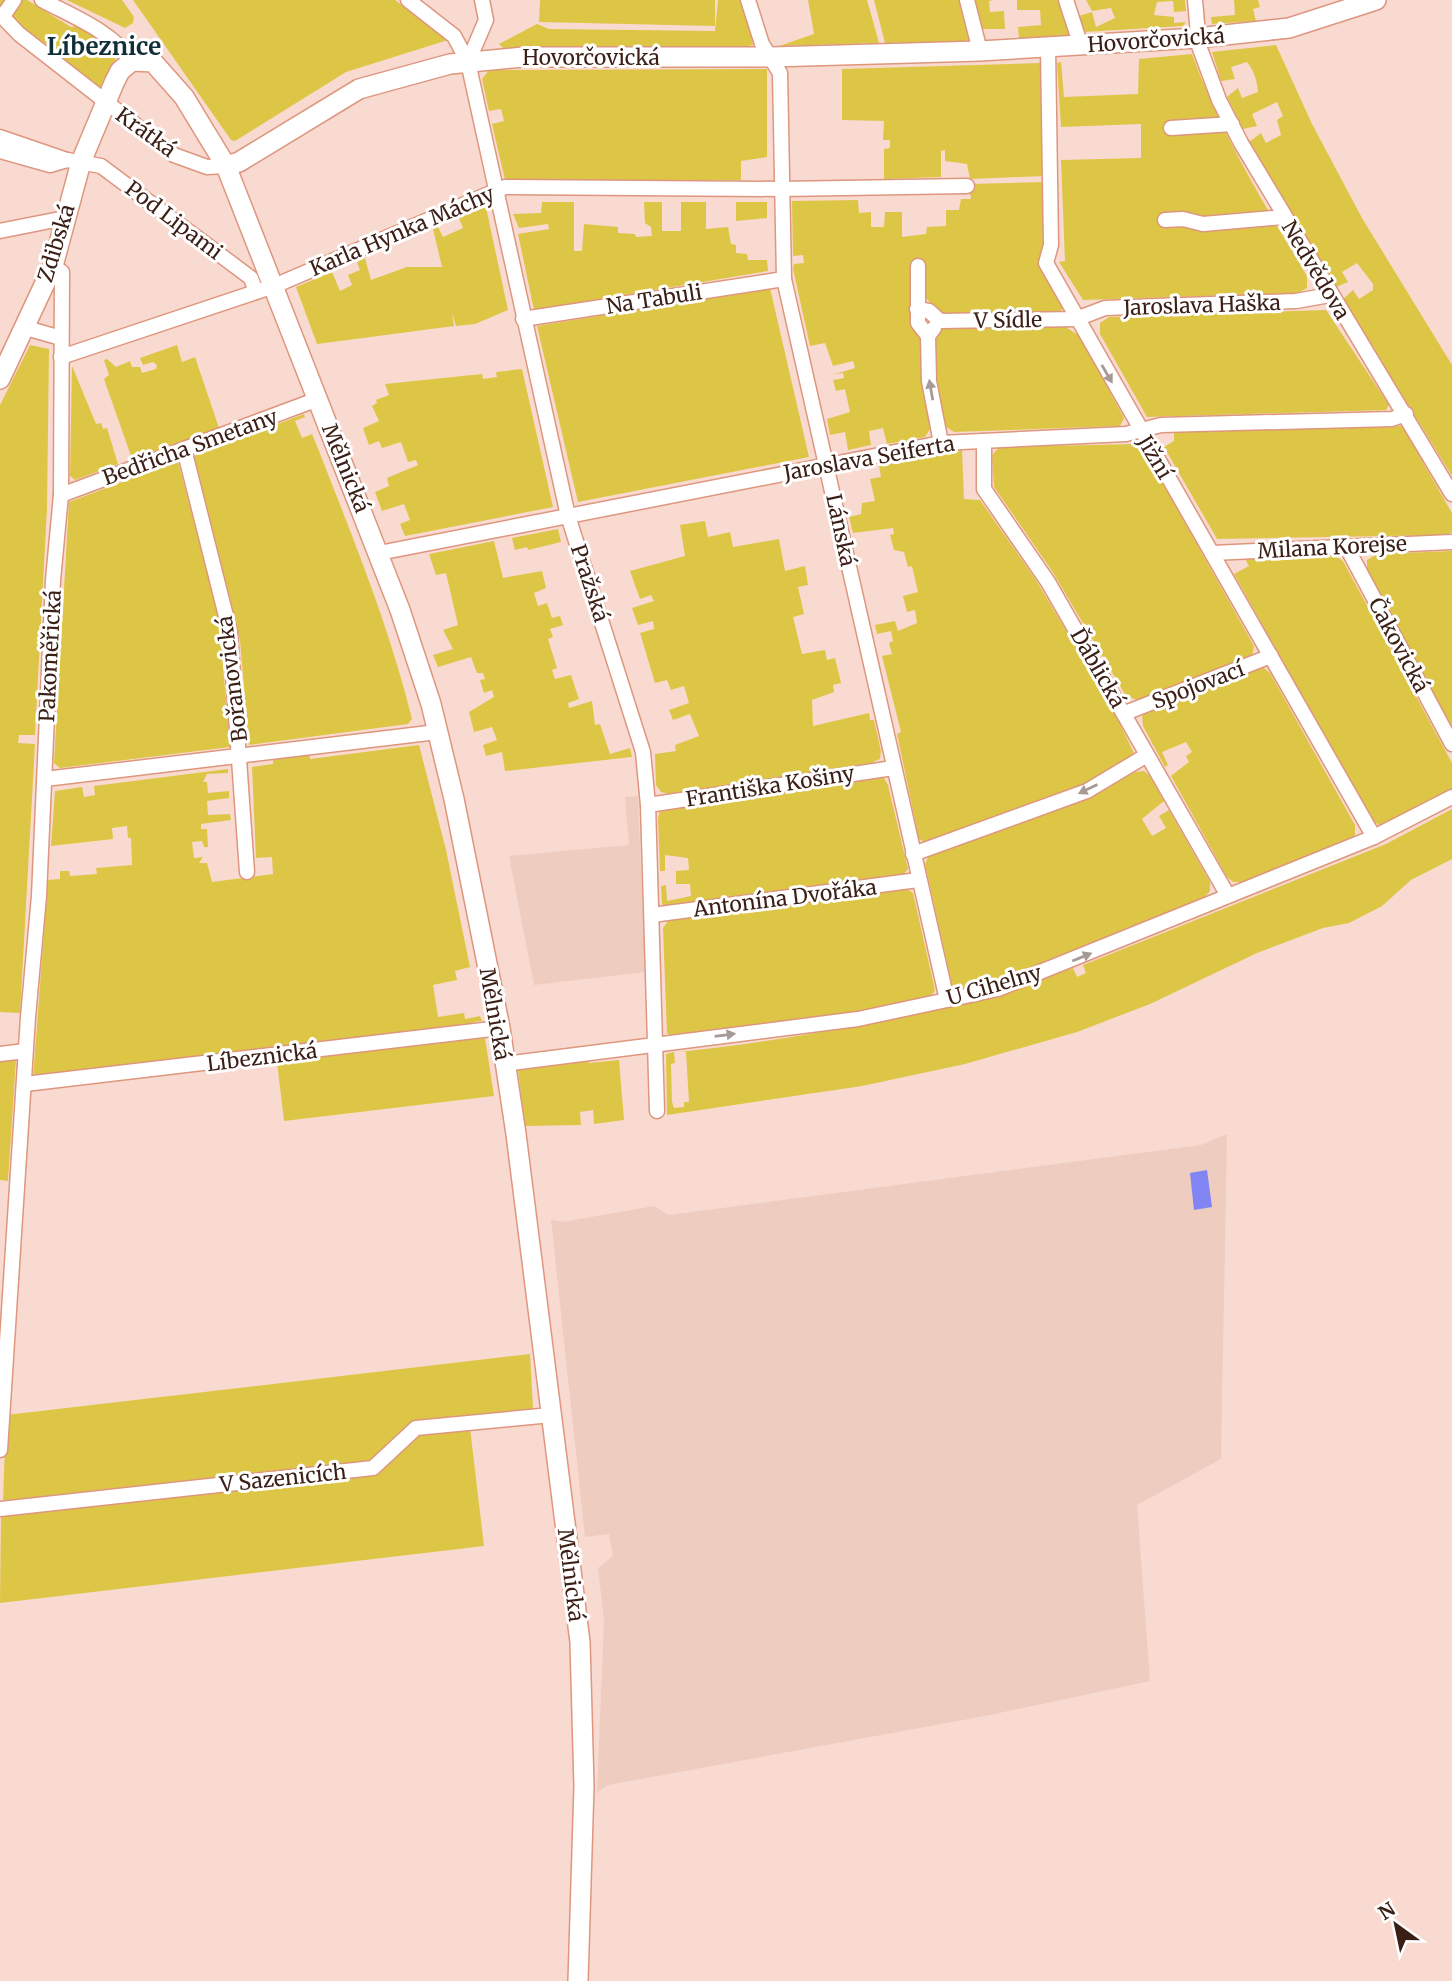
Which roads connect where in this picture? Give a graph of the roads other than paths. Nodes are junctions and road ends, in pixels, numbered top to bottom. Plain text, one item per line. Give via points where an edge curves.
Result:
1 (14, 0) edge
2 (42, 0) edge
3 (408, 0) edge
4 (482, 0) edge
5 (748, 0) edge
6 (967, 0) edge
7 (1066, 0) edge
8 (1195, 0) edge
9 (1376, 0) edge
10 (2, 15) edge
11 (1197, 38) junction
12 (1082, 46) junction
13 (1048, 48) junction
14 (980, 51) junction
15 (771, 57) junction
16 (132, 61) junction
17 (468, 62) junction
18 (106, 104) junction
19 (1231, 124) junction
20 (1171, 128) dead end
21 (0, 137) edge
22 (0, 151) edge
23 (74, 161) junction
24 (226, 166) junction
25 (967, 186) dead end
26 (495, 189) junction
27 (780, 189) junction
28 (1284, 216) junction
29 (65, 218) junction
30 (1165, 220) dead end
31 (0, 231) edge
32 (53, 265) junction
33 (918, 266) dead end
34 (784, 279) junction
35 (265, 289) junction
36 (1330, 295) junction
37 (917, 309) junction
38 (523, 319) junction
39 (1076, 319) junction
40 (940, 321) junction
41 (26, 328) junction
42 (928, 336) junction
43 (61, 338) junction
44 (6, 354) edge
45 (61, 357) junction
46 (0, 379) edge
47 (318, 399) junction
48 (1406, 414) junction
49 (1139, 430) junction
50 (984, 441) junction
51 (941, 443) junction
52 (184, 449) junction
53 (826, 464) junction
54 (1452, 494) edge
55 (61, 495) junction
56 (568, 516) junction
57 (1452, 542) edge
58 (1346, 546) junction
59 (379, 553) junction
60 (1212, 553) junction
61 (1270, 656) junction
62 (1125, 713) junction
63 (438, 732) junction
64 (1452, 744) edge
65 (1147, 755) junction
66 (241, 756) junction
67 (892, 768) junction
68 (44, 779) junction
69 (1452, 797) edge
70 (648, 805) junction
71 (1374, 837) junction
72 (912, 854) junction
73 (247, 872) dead end
74 (918, 880) junction
75 (1227, 894) junction
76 (652, 915) junction
77 (947, 1000) junction
78 (500, 1028) junction
79 (657, 1044) junction
80 (25, 1051) junction
81 (0, 1054) edge
82 (505, 1064) junction
83 (24, 1084) junction
84 (657, 1111) dead end
85 (551, 1415) junction
86 (1, 1416) edge
87 (0, 1450) edge
88 (0, 1509) edge
89 (578, 1981) edge

1 - 10 street
2 - 16 street via 93,26 120,45
3 - 17 street, Pražská via 454,36
4 - 17 street via 486,20
5 - 15 street, Lánská
6 - 14 street
7 - 12 street
8 - 11 street, Nedvědova
9 - 11 main road, Hovorčovická via 1289,28
10 - 18 street, Krátká
11 - 12 main road, Hovorčovická
11 - 19 street, Nedvědova
12 - 13 main road, Hovorčovická
13 - 14 main road, Hovorčovická
13 - 39 street, Jižní via 1051,245 1046,263
14 - 15 main road, Hovorčovická
15 - 17 main road, Hovorčovická via 523,57
15 - 27 street, Lánská via 780,73
16 - 18 main road, Zdibská via 120,71
16 - 24 main road, Mělnická via 153,62 184,97
17 - 24 main road, Hovorčovická via 419,70 359,89
17 - 26 street, Pražská
18 - 23 main road, Zdibská
18 - 24 street, Krátká via 174,155 207,167
19 - 20 street
19 - 28 street, Nedvědova
21 - 23 street, Pod Lipami
22 - 23 street via 50,165
23 - 29 main road, Zdibská
23 - 35 street, Pod Lipami via 101,166
24 - 35 main road, Mělnická
25 - 27 street, Karla Hynka Máchy
26 - 27 street, Karla Hynka Máchy
26 - 35 street, Karla Hynka Máchy
26 - 38 street, Pražská
27 - 34 street, Lánská
28 - 30 street via 1203,224
28 - 36 street, Nedvědova
29 - 31 street
29 - 32 main road, Zdibská
32 - 41 main road, Zdibská
32 - 43 street, Pakoměřická via 60,268 64,288
33 - 37 street
34 - 38 street, Na Tabuli
34 - 53 street, Lánská
35 - 45 street, Karla Hynka Máchy
35 - 47 main road, Mělnická
36 - 39 street, Jaroslava Haška via 1296,301 1105,308
36 - 48 street, Nedvědova
37 - 40 street, V Sídle
37 - 42 street via 918,323
38 - 56 street, Pražská
39 - 40 street, V Sídle
39 -> 49 street, Jižní
40 - 42 street
41 - 43 street
41 - 44 main road, Zdibská
51 -> 42 street via 929,382
43 - 45 street, Pakoměřická
44 - 46 main road, Zdibská
45 - 55 street, Pakoměřická
47 - 52 street, Bedřicha Smetany
47 - 59 main road, Mělnická
48 - 49 street, Jaroslava Seiferta via 1392,419 1161,425
48 - 54 street, Nedvědova
49 - 50 street, Jaroslava Seiferta
49 - 60 street, Jižní
50 - 51 street, Jaroslava Seiferta
50 - 62 street, Ďáblická via 984,489 1048,582
51 - 53 street, Jaroslava Seiferta
52 - 55 street, Bedřicha Smetany
52 - 66 street, Bořanovická via 230,632
53 - 56 street, Jaroslava Seiferta
53 - 67 street, Lánská
55 - 68 street, Pakoměřická
56 - 59 street, Jaroslava Seiferta
56 - 70 street, Pražská via 643,752
57 - 58 street, Milana Korejse
58 - 60 street, Milana Korejse
58 - 64 street, Čakovická
59 - 63 main road, Mělnická
60 - 61 street, Jižní
61 - 62 street, Spojovací
61 - 71 street, Jižní
62 - 65 street, Ďáblická
63 - 66 street
63 - 78 main road, Mělnická
65 -> 72 street via 1087,791
65 - 75 street, Ďáblická
66 - 68 street
66 - 73 street, Bořanovická
67 - 70 street, Františka Košiny
67 - 72 street, Lánská
68 - 80 street, Pakoměřická
69 - 71 street, U Cihelny
70 - 76 street, Pražská
71 - 75 street, U Cihelny
72 - 74 street, Lánská
74 - 76 street, Antonína Dvořáka
74 - 77 street, Lánská
77 -> 75 street, U Cihelny via 998,989
76 - 79 street, Pražská
79 -> 77 street, U Cihelny via 858,1019
78 - 82 main road, Mělnická
78 - 83 street, Líbeznická
79 - 82 street, U Cihelny
79 - 84 street, Pražská
80 - 81 street
80 - 83 street, Pakoměřická
82 - 85 main road, Mělnická
83 - 86 street, Pakoměřická
85 - 88 street, V Sazenicích via 415,1428 373,1468
85 - 89 main road, Mělnická via 580,1642 584,1786
86 - 87 street, Pakoměřická

